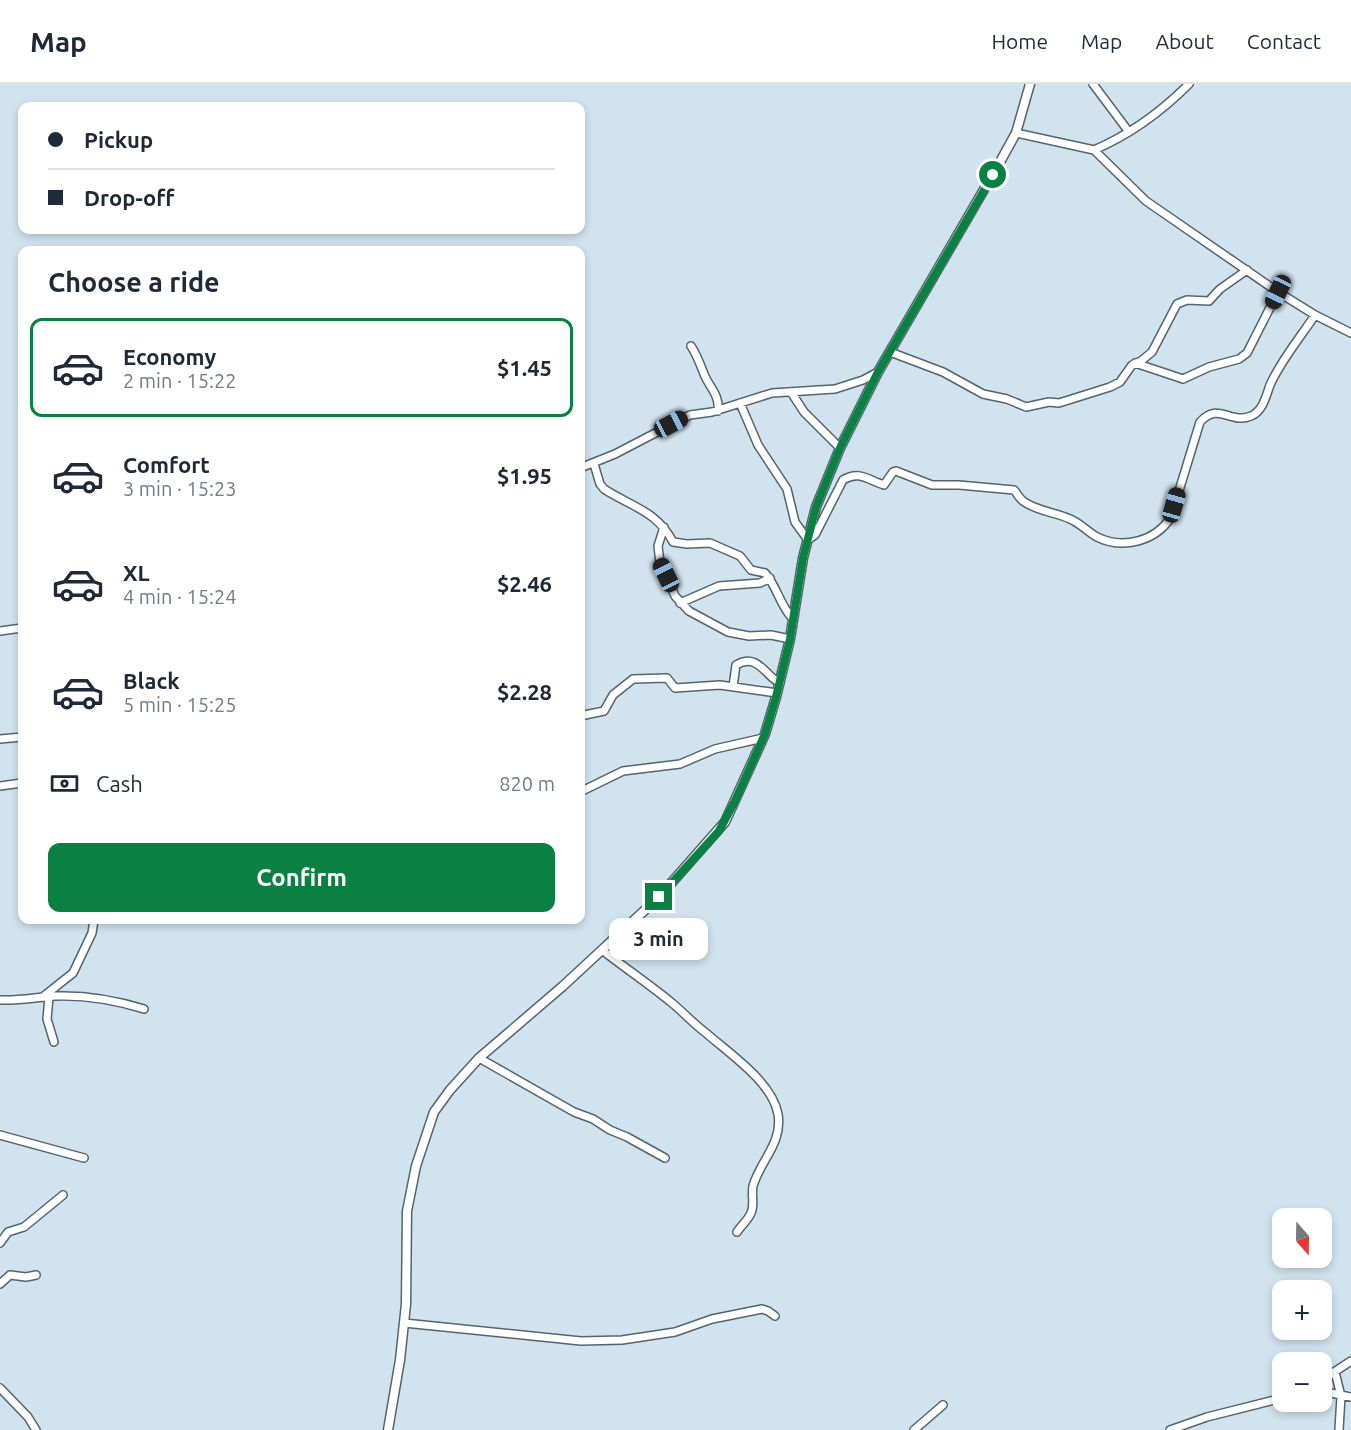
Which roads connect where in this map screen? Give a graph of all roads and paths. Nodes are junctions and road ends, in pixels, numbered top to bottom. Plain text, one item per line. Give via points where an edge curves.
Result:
1 (1030, 84) edge
2 (1093, 84) edge
3 (1189, 84) edge
4 (1129, 132) junction
5 (1016, 133) junction
6 (1094, 150) junction
7 (1247, 270) junction
8 (1278, 292) junction
9 (1315, 315) junction
10 (1351, 333) edge
11 (691, 346) dead end
12 (890, 352) junction
13 (1135, 363) junction
14 (878, 372) junction
15 (791, 392) junction
16 (740, 403) junction
17 (718, 411) junction
18 (840, 448) junction
19 (594, 464) junction
20 (585, 467) edge
21 (664, 527) junction
22 (808, 540) junction
23 (770, 578) junction
24 (680, 603) junction
25 (793, 619) junction
26 (18, 628) edge
27 (2, 629) edge
28 (790, 639) junction
29 (780, 683) junction
30 (733, 687) junction
31 (777, 693) junction
32 (585, 715) edge
33 (18, 737) edge
34 (763, 738) junction
35 (0, 739) edge
36 (18, 784) edge
37 (0, 786) edge
38 (585, 790) edge
39 (93, 924) edge
40 (602, 950) junction
41 (46, 997) junction
42 (0, 1000) edge
43 (144, 1009) dead end
44 (54, 1042) dead end
45 (479, 1058) junction
46 (0, 1136) edge
47 (84, 1158) dead end
48 (665, 1158) dead end
49 (63, 1195) dead end
50 (738, 1232) dead end
51 (0, 1243) edge
52 (36, 1275) dead end
53 (0, 1284) edge
54 (775, 1316) dead end
55 (404, 1323) junction
56 (1351, 1361) edge
57 (1335, 1372) junction
58 (1332, 1374) edge
59 (0, 1388) edge
60 (1332, 1393) edge
61 (1341, 1396) junction
62 (1351, 1397) edge
63 (1272, 1401) edge
64 (943, 1405) dead end
65 (36, 1430) edge
66 (388, 1430) edge
67 (914, 1430) edge
68 (1170, 1430) edge
69 (1339, 1430) edge

1 - 5 street
2 - 4 street
3 - 4 street via 1174,100
4 - 6 street
5 - 6 street
5 - 12 street
6 - 7 street via 1146,201
7 - 8 street
7 - 13 street via 1209,301 1187,300 1177,304 1153,350
8 - 9 street
8 - 13 street via 1247,353 1239,359 1183,379
9 - 10 street
9 - 22 street via 1279,368 1258,411 1244,417 1213,412 1200,422 1171,517 1149,537 1113,543 1073,520 1024,502 1014,490 932,486 896,471 884,485 864,475 843,480 815,535
11 - 17 street via 716,393
12 - 13 street via 943,372 983,394 1030,407 1067,401 1110,387 1120,382
12 - 14 street
14 - 15 street via 835,389
14 - 18 street
15 - 16 street
15 - 18 street
16 - 17 street
16 - 22 street via 758,445 785,483 797,528
17 - 19 street via 682,418
18 - 22 street via 816,507
19 - 20 street
19 - 21 street via 604,489 646,511
21 - 23 street via 673,542 710,543 740,556 751,570
21 - 24 street via 657,553
22 - 25 street
23 - 24 street via 760,584 719,586
23 - 25 street
24 - 28 street via 728,632
25 - 28 street
26 - 27 street
28 - 29 street
29 - 30 street via 756,663 739,663
29 - 31 street
30 - 31 street
30 - 32 street via 675,688 667,678 637,678 617,691 604,711
31 - 34 street
33 - 35 street
34 - 38 street via 715,749 680,764 623,771
34 - 40 street via 719,831 659,897
36 - 37 street
39 - 41 street via 73,974
40 - 45 street
40 - 50 street via 726,1048 775,1103 777,1139 752,1189 751,1214
41 - 42 street
41 - 43 street via 101,998
41 - 44 street
45 - 48 street
45 - 55 street via 434,1112 419,1157 407,1211
46 - 47 street
49 - 51 street via 32,1222 8,1232
52 - 53 street via 10,1275
54 - 55 street via 762,1309 712,1318 675,1332 582,1341
55 - 66 street
56 - 57 street
57 - 58 street
57 - 61 street
59 - 65 street
60 - 61 street
61 - 62 street
61 - 69 street
63 - 68 street
64 - 67 street

